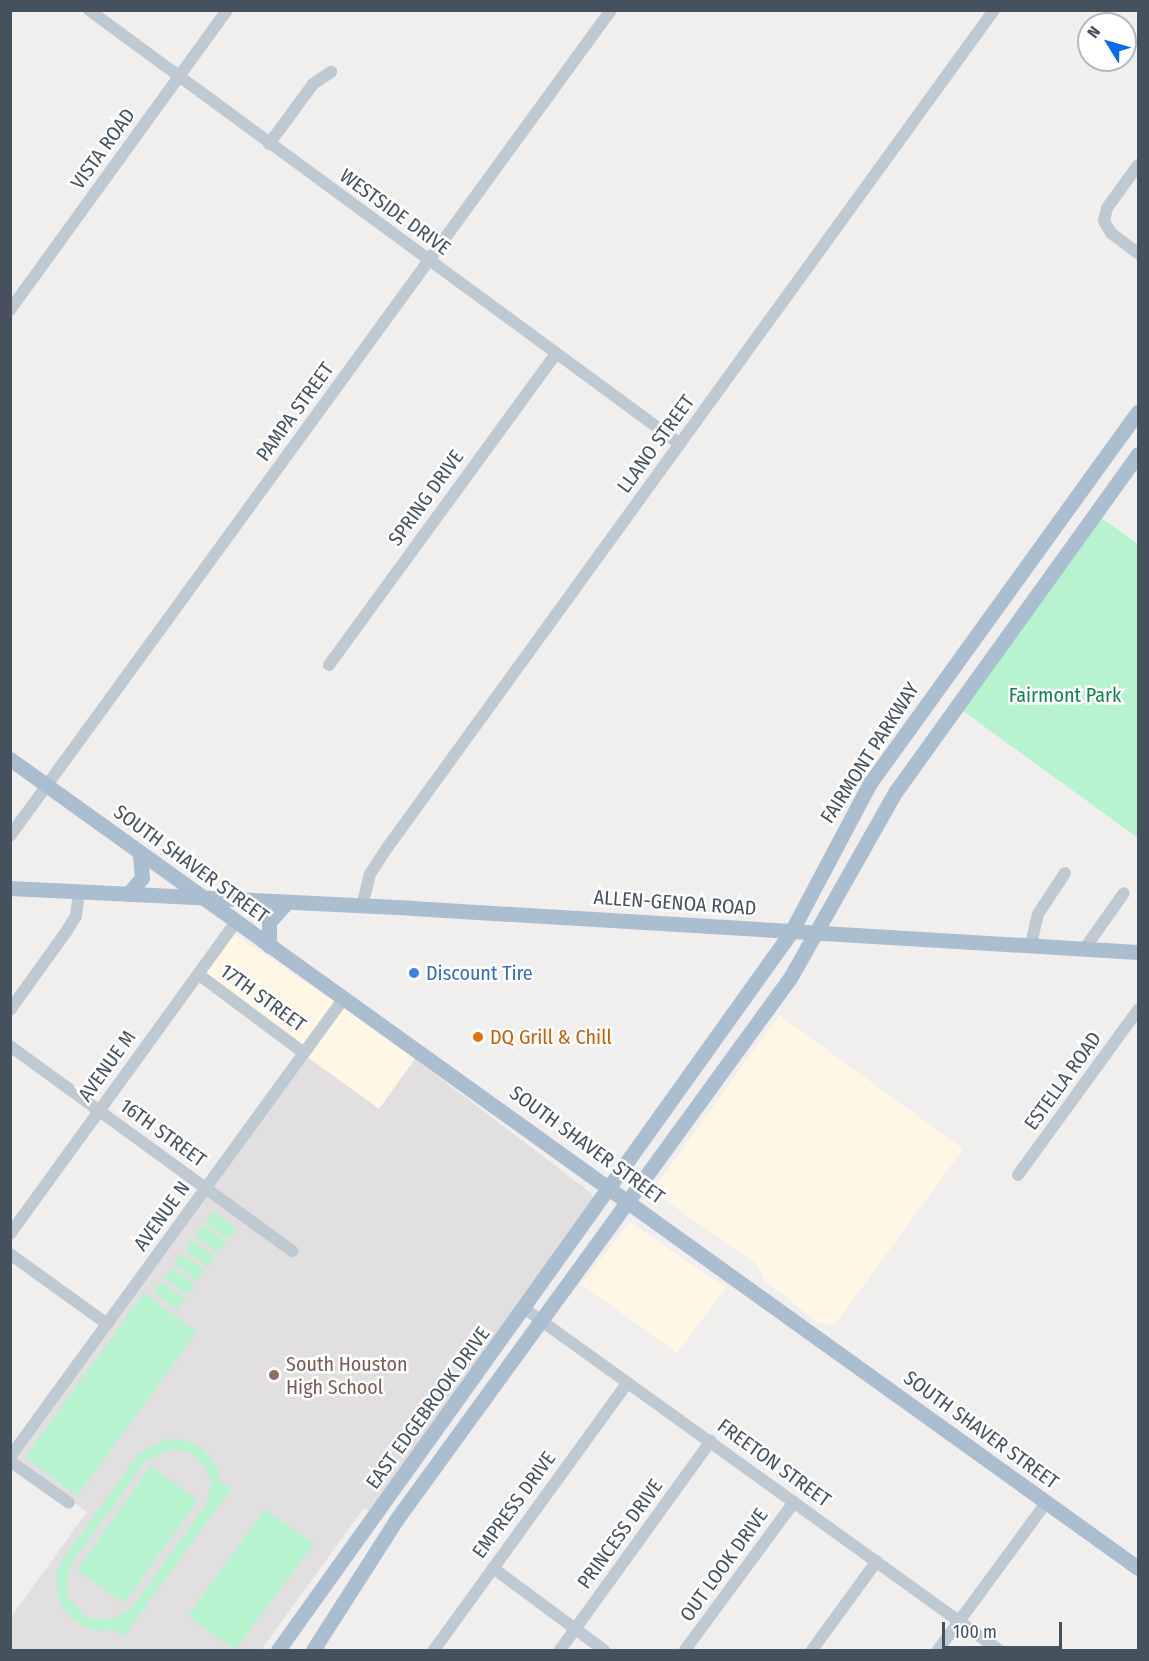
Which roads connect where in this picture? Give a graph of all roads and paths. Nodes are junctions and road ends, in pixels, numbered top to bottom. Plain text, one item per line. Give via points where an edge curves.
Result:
1 (89, 10) edge
2 (227, 10) edge
3 (611, 10) edge
4 (994, 10) edge
5 (332, 72) dead end
6 (178, 78) junction
7 (269, 144) junction
8 (1138, 165) edge
9 (1138, 254) edge
10 (429, 261) junction
11 (10, 310) edge
12 (556, 354) junction
13 (1138, 411) edge
14 (680, 444) junction
15 (1138, 454) edge
16 (1083, 487) junction
17 (1104, 501) junction
18 (1000, 602) junction
19 (1021, 616) junction
20 (328, 665) dead end
21 (10, 759) edge
22 (47, 785) junction
23 (857, 805) junction
24 (873, 830) junction
25 (10, 836) edge
26 (140, 854) junction
27 (1065, 873) dead end
28 (10, 888) edge
29 (79, 893) junction
30 (1124, 893) dead end
31 (128, 894) junction
32 (205, 899) junction
33 (287, 902) junction
34 (362, 906) junction
35 (236, 922) junction
36 (791, 932) junction
37 (816, 933) junction
38 (1030, 944) junction
39 (269, 946) junction
40 (1085, 948) junction
41 (1138, 952) edge
42 (198, 974) junction
43 (344, 998) junction
44 (10, 1010) edge
45 (1138, 1010) edge
46 (719, 1035) junction
47 (10, 1046) edge
48 (740, 1049) junction
49 (304, 1053) junction
50 (99, 1111) junction
51 (1018, 1175) dead end
52 (206, 1188) junction
53 (611, 1188) junction
54 (629, 1201) junction
55 (10, 1234) edge
56 (292, 1251) dead end
57 (564, 1253) junction
58 (10, 1254) edge
59 (569, 1284) junction
60 (525, 1309) junction
61 (542, 1321) junction
62 (107, 1324) junction
63 (627, 1383) junction
64 (452, 1411) junction
65 (468, 1423) junction
66 (711, 1442) junction
67 (10, 1459) edge
68 (794, 1502) junction
69 (69, 1503) dead end
70 (1046, 1503) junction
71 (381, 1510) junction
72 (396, 1520) junction
73 (877, 1561) junction
74 (493, 1568) junction
75 (1138, 1568) edge
76 (960, 1621) junction
77 (575, 1629) junction
78 (286, 1648) edge
79 (313, 1650) edge
80 (434, 1650) edge
81 (560, 1650) edge
82 (604, 1650) edge
83 (686, 1650) edge
84 (812, 1650) edge
85 (938, 1650) edge
86 (999, 1650) edge

1 - 6 street, WESTSIDE DRIVE
2 - 6 street, VISTA ROAD
3 - 10 street, PAMPA STREET
4 - 14 street, LLANO STREET
5 - 7 street via 313,84
6 - 7 street, WESTSIDE DRIVE
6 - 11 street, VISTA ROAD
7 - 10 street, WESTSIDE DRIVE
8 - 9 street via 1107,208 1104,221 1111,233
10 - 12 street, WESTSIDE DRIVE
10 - 22 street, PAMPA STREET
12 - 14 street, WESTSIDE DRIVE
12 - 20 street, SPRING DRIVE
13 - 16 main road, FAIRMONT PARKWAY
14 - 34 street, LLANO STREET via 387,848 370,874
15 - 17 main road
16 - 17 main road
16 - 18 main road, FAIRMONT PARKWAY
17 - 19 main road
18 - 19 main road
18 - 23 main road, FAIRMONT PARKWAY
19 - 24 main road via 896,791
21 - 22 main road, SOUTH SHAVER STREET
22 - 25 street, PAMPA STREET
22 - 26 main road, SOUTH SHAVER STREET
23 - 24 main road via 861,821
23 - 36 main road, FAIRMONT PARKWAY
24 - 37 main road
26 - 31 main road via 142,878
26 - 32 main road, SOUTH SHAVER STREET
27 - 38 street via 1038,914
28 - 29 main road, ALLEN-GENOA ROAD
29 - 31 main road, ALLEN-GENOA ROAD
29 - 44 street via 71,924
30 - 40 street
31 - 32 main road, ALLEN-GENOA ROAD
32 - 33 main road, ALLEN-GENOA ROAD
32 - 35 main road, SOUTH SHAVER STREET
33 - 34 main road, ALLEN-GENOA ROAD
33 - 39 main road via 269,922
34 - 36 main road, ALLEN-GENOA ROAD
35 - 39 main road, SOUTH SHAVER STREET
35 - 42 street, AVENUE M
36 - 37 main road, ALLEN-GENOA ROAD
36 - 46 main road, FAIRMONT PARKWAY
37 - 38 main road, ALLEN-GENOA ROAD
37 - 48 main road
38 - 40 main road, ALLEN-GENOA ROAD
39 - 43 main road, SOUTH SHAVER STREET
40 - 41 main road, ALLEN-GENOA ROAD
42 - 49 street, 17TH STREET
42 - 50 street, AVENUE M
43 - 49 street, AVENUE N
43 - 53 main road, SOUTH SHAVER STREET
45 - 51 street, ESTELLA ROAD
46 - 48 main road
46 - 53 main road, FAIRMONT PARKWAY
47 - 50 street, 16TH STREET
48 - 54 main road
49 - 52 street, AVENUE N
50 - 52 street, 16TH STREET
50 - 55 street, AVENUE M
52 - 56 street, 16TH STREET
52 - 62 street, AVENUE N
53 - 54 main road, SOUTH SHAVER STREET
53 - 57 main road, EAST EDGEBROOK DRIVE
54 - 59 main road, EAST EDGEBROOK DRIVE
54 - 70 main road, SOUTH SHAVER STREET
57 - 59 main road via 570,1261
57 - 60 main road, EAST EDGEBROOK DRIVE
58 - 62 street
59 - 61 main road, EAST EDGEBROOK DRIVE
60 - 61 street, FREETON STREET
60 - 64 main road, EAST EDGEBROOK DRIVE
61 - 63 street, FREETON STREET
61 - 65 main road, EAST EDGEBROOK DRIVE
62 - 67 street, AVENUE N
63 - 66 street, FREETON STREET
63 - 74 street, EMPRESS DRIVE
64 - 65 main road
64 - 71 main road, EAST EDGEBROOK DRIVE
65 - 72 main road, EAST EDGEBROOK DRIVE
66 - 68 street, FREETON STREET
66 - 77 street, PRINCESS DRIVE
67 - 69 street
68 - 73 street, FREETON STREET
68 - 83 street, OUT LOOK DRIVE
70 - 75 main road, SOUTH SHAVER STREET
70 - 76 street
71 - 72 main road
71 - 78 main road, EAST EDGEBROOK DRIVE
72 - 79 main road, EAST EDGEBROOK DRIVE
73 - 76 street, FREETON STREET
73 - 84 street
74 - 77 street
74 - 80 street, EMPRESS DRIVE
76 - 85 street
76 - 86 street, FREETON STREET
77 - 81 street, PRINCESS DRIVE
77 - 82 street

